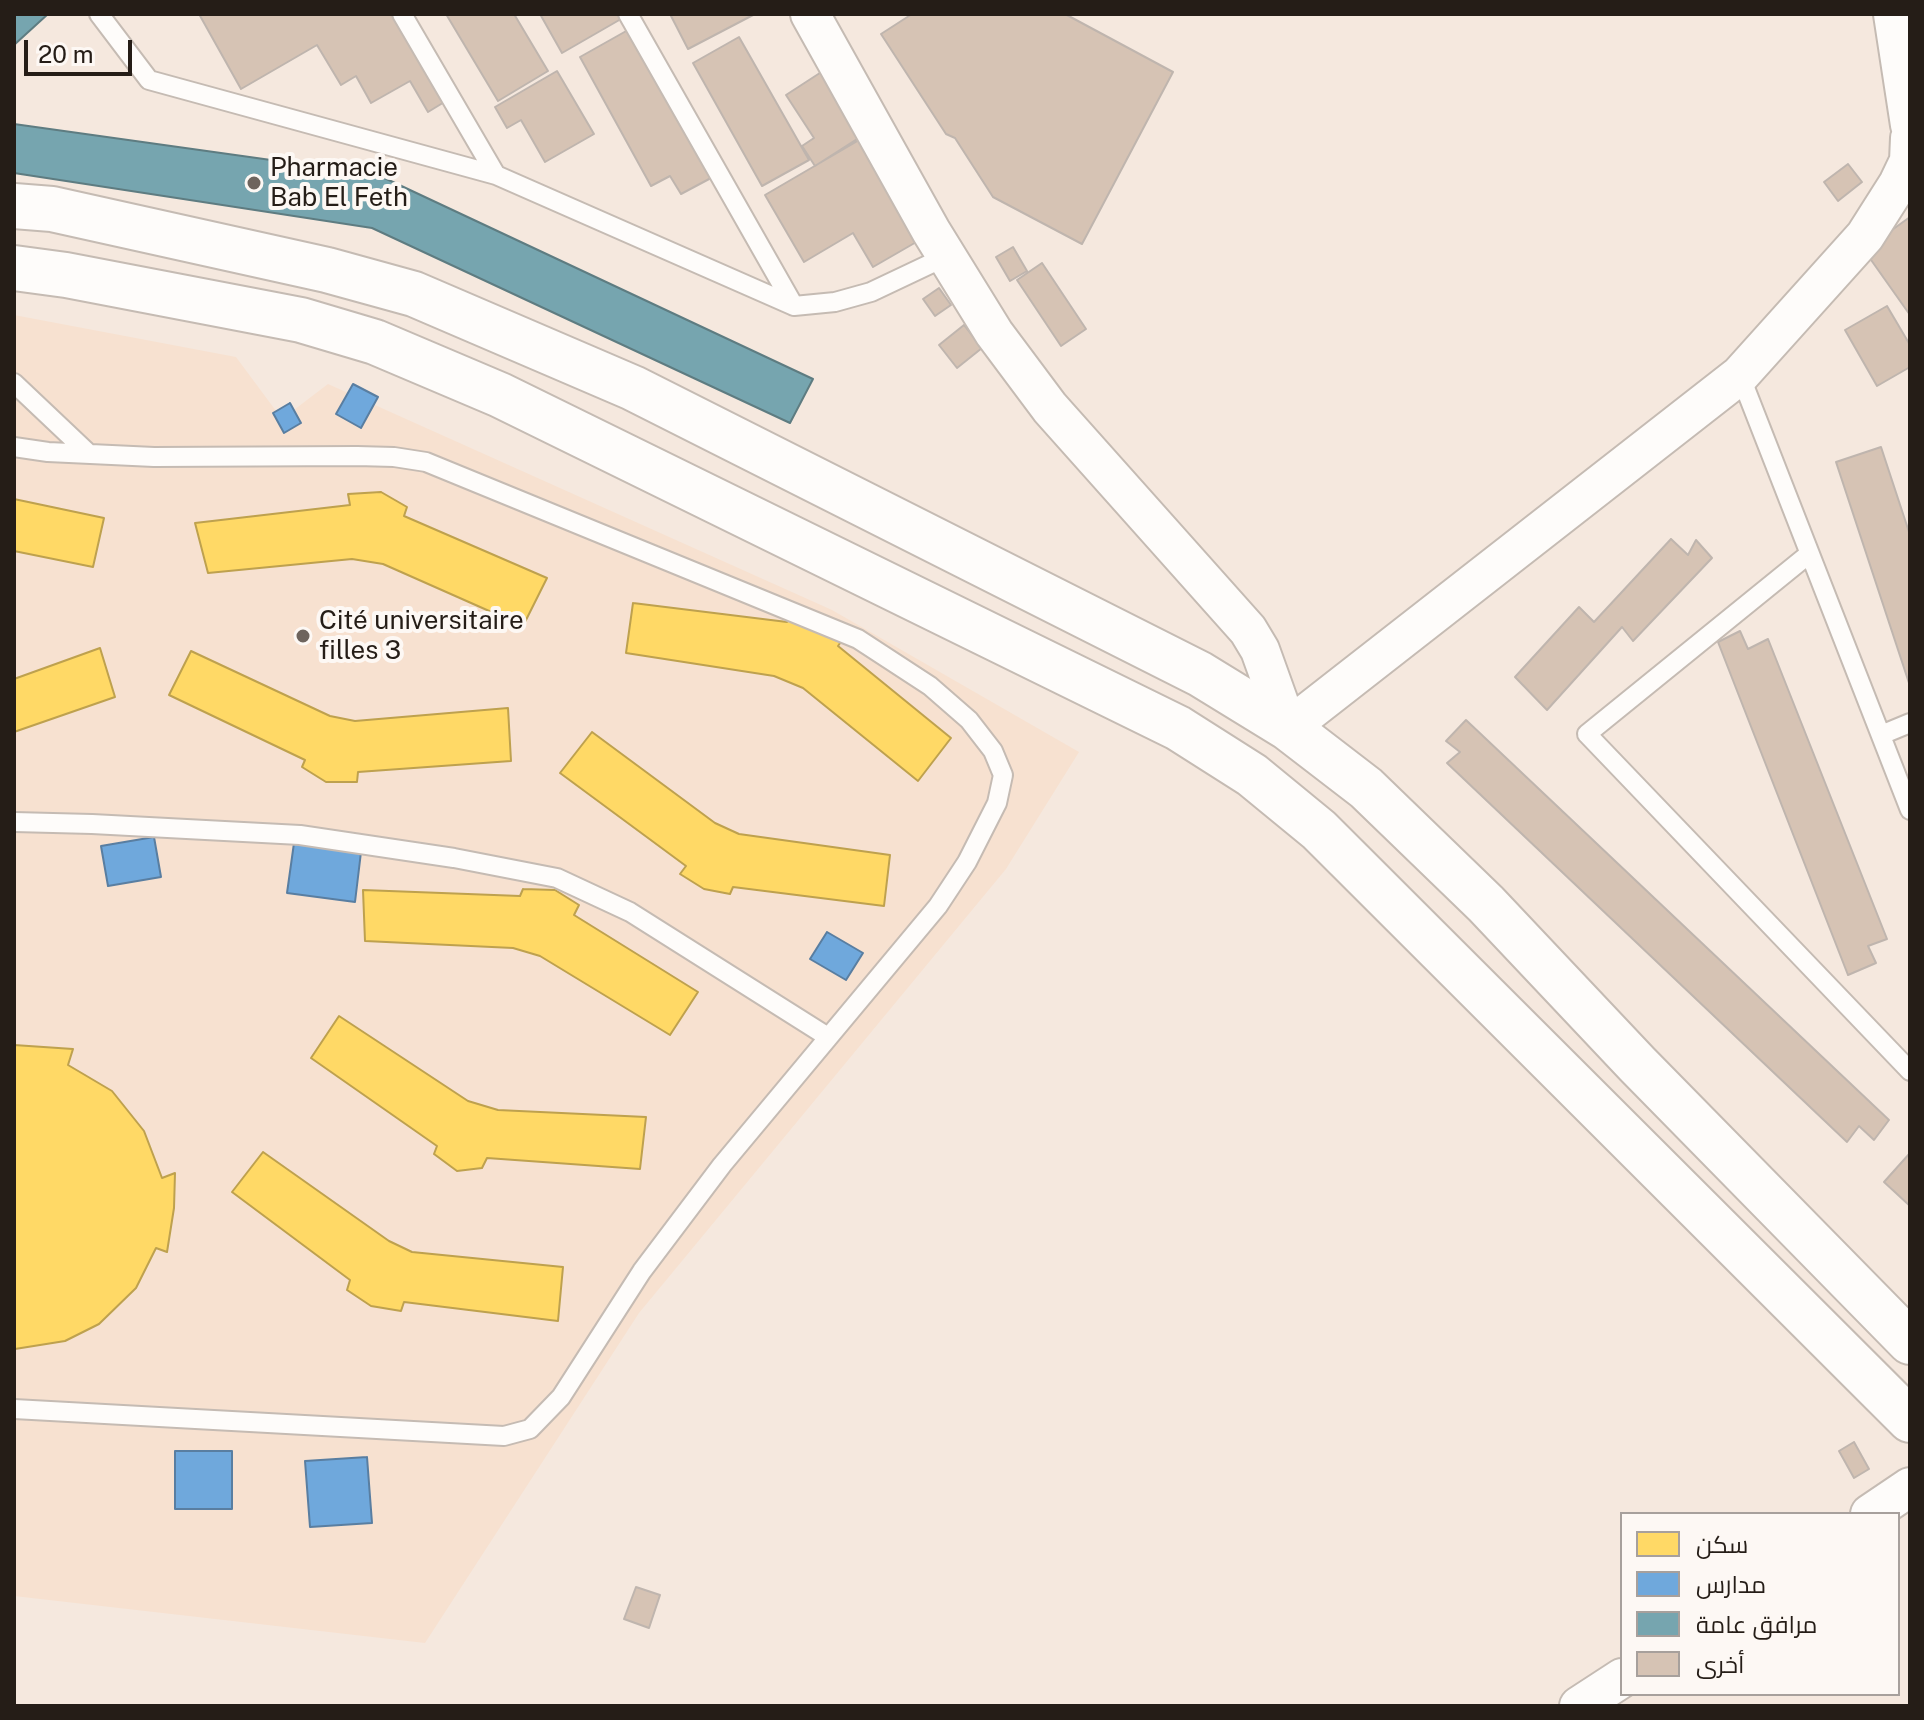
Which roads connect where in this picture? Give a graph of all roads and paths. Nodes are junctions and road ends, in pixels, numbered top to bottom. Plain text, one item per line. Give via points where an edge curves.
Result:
1 (99, 14) edge
2 (402, 14) edge
3 (628, 14) edge
4 (810, 14) edge
5 (1893, 14) edge
6 (1910, 125) edge
7 (1910, 138) edge
8 (496, 175) junction
9 (1910, 204) edge
10 (14, 206) edge
11 (1865, 236) junction
12 (947, 256) junction
13 (14, 268) edge
14 (794, 306) junction
15 (1740, 375) junction
16 (14, 383) edge
17 (14, 447) edge
18 (88, 453) junction
19 (1809, 554) junction
20 (1910, 723) edge
21 (1288, 728) junction
22 (1881, 735) junction
23 (1910, 810) edge
24 (14, 822) edge
25 (828, 1037) junction
26 (1910, 1071) edge
27 (1910, 1342) edge
28 (14, 1409) edge
29 (1910, 1420) edge
30 (1910, 1487) edge
31 (1873, 1512) edge
32 (1620, 1679) edge
33 (1579, 1706) edge

1 - 8 lane via 149,80
2 - 8 lane
3 - 14 lane
4 - 12 street
5 - 6 street
7 - 11 street via 1909,161
8 - 14 lane
9 - 11 street
10 - 21 main road via 52,209 414,294 633,388 1200,674
11 - 15 street
12 - 14 lane via 871,292
12 - 21 street via 994,333 1050,408 1248,630
13 - 29 main road via 286,317 375,342 500,395 1178,728 1252,775 1319,830
15 - 19 lane
15 - 21 street
16 - 18 lane
17 - 18 lane
18 - 25 lane via 357,456 426,462 858,639 930,686 969,720 993,751 1003,775 997,803 938,906
19 - 22 lane
19 - 26 lane via 1587,734
20 - 22 lane
21 - 27 main road via 1366,788 1486,904
22 - 23 lane
24 - 25 lane via 300,835 557,878 630,912
25 - 28 lane via 704,1189 642,1271 561,1397 530,1429 504,1436
30 - 31 street
32 - 33 street

